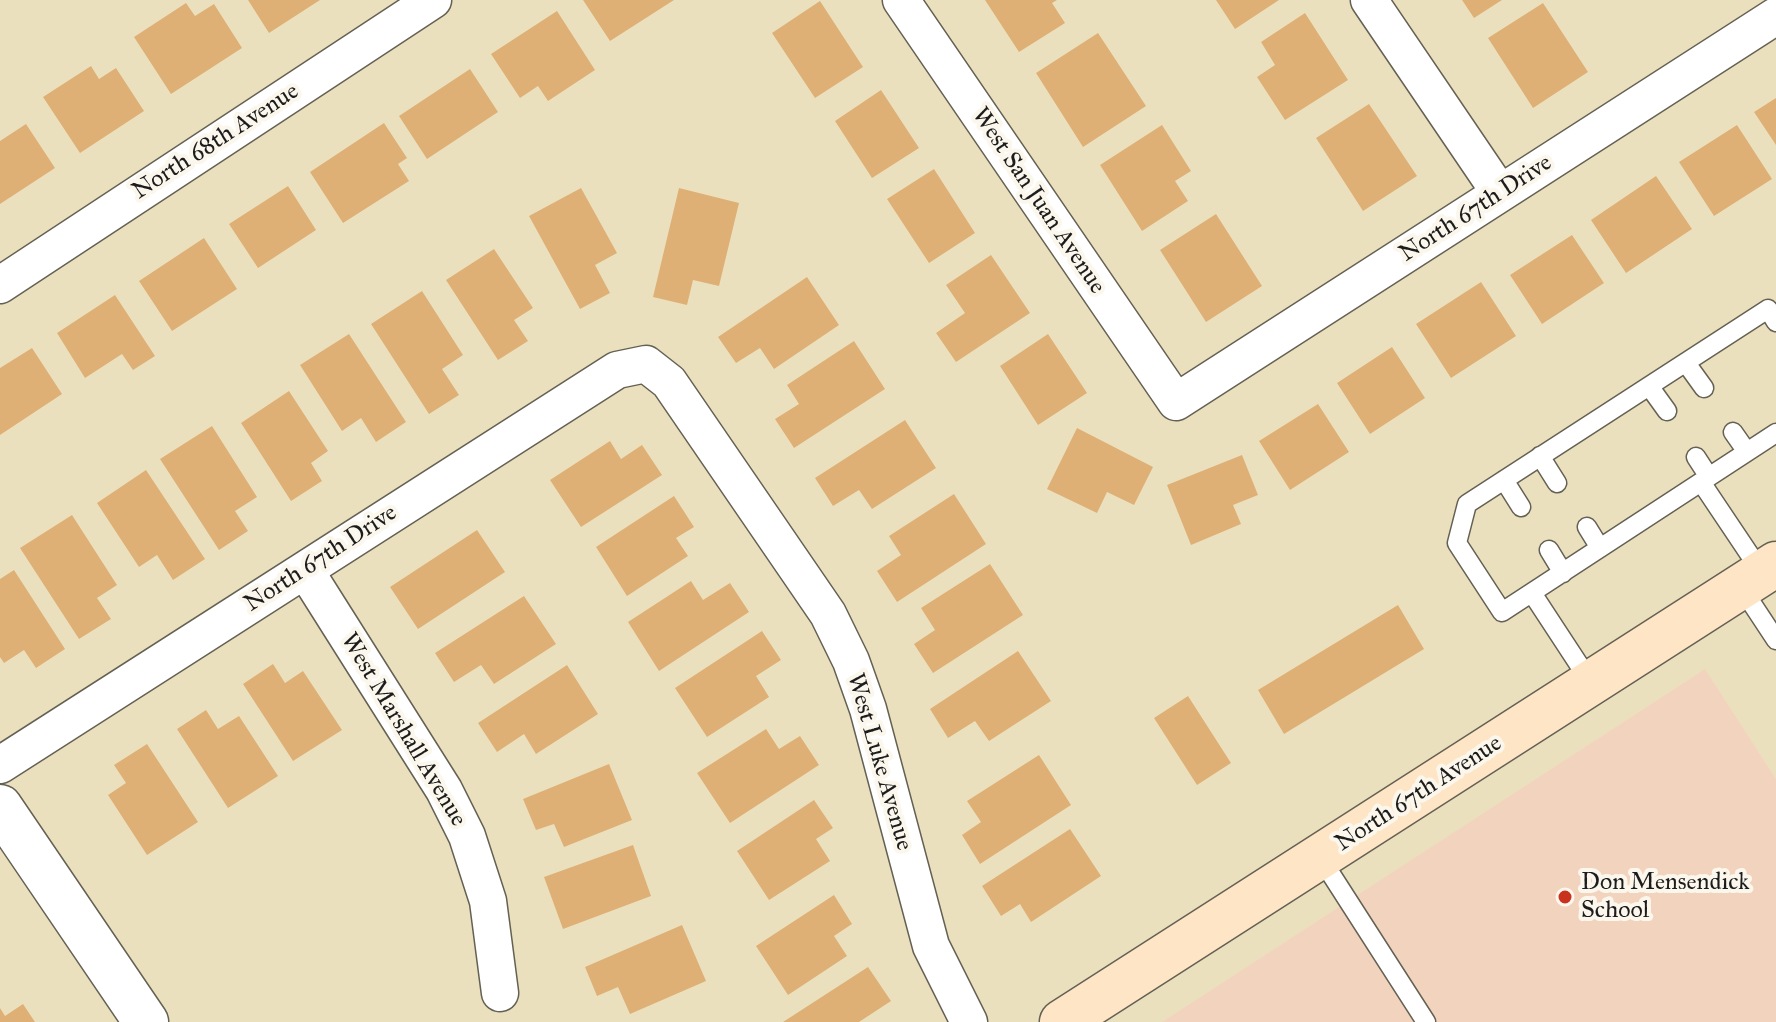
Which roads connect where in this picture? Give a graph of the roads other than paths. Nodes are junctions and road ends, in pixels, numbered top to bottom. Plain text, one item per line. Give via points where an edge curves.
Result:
1 (901, 0) edge
2 (1369, 0) edge
3 (425, 2) edge
4 (1776, 16) edge
5 (1500, 193) junction
6 (0, 285) edge
7 (1776, 322) edge
8 (1686, 363) junction
9 (646, 364) joint
10 (1649, 386) junction
11 (1704, 388) dead end
12 (1176, 402) joint
13 (1667, 411) dead end
14 (1733, 432) dead end
15 (1776, 433) edge
16 (1747, 452) junction
17 (1540, 456) junction
18 (1696, 457) dead end
19 (1504, 480) junction
20 (1705, 480) junction
21 (1557, 483) dead end
22 (1521, 507) dead end
23 (1587, 527) dead end
24 (1600, 548) junction
25 (1549, 550) dead end
26 (305, 570) junction
27 (1563, 573) junction
28 (1760, 575) edge
29 (1532, 593) junction
30 (1776, 640) edge
31 (1591, 683) junction
32 (0, 765) edge
33 (0, 807) edge
34 (1320, 857) junction
35 (500, 993) dead end
36 (146, 1022) edge
37 (969, 1022) edge
38 (1062, 1022) edge
39 (1426, 1022) edge

1 - 12 street, West San Juan Avenue
2 - 5 street
3 - 6 street, North 68th Avenue
4 - 5 street, North 67th Drive
5 - 12 street, North 67th Drive
7 - 8 lane via 1768,309
8 - 10 lane
8 - 11 lane
9 - 26 street, North 67th Drive via 617,370
9 - 37 street, West Luke Avenue via 678,394 828,614 868,709 931,946
10 - 13 lane
10 - 17 lane
14 - 16 lane
15 - 16 lane
16 - 20 lane
17 - 19 lane
17 - 21 lane
18 - 20 lane
19 - 22 lane
19 - 29 lane via 1467,504 1457,543 1502,612
20 - 24 lane
20 - 28 lane
23 - 24 lane
24 - 27 lane
25 - 27 lane
26 - 32 street, North 67th Drive
26 - 35 street, West Marshall Avenue via 444,790 467,836 488,901
27 - 29 lane
28 - 30 lane
28 - 31 main road, North 67th Avenue
29 - 31 lane
31 - 34 main road, North 67th Avenue
33 - 36 street
34 - 38 main road, North 67th Avenue
34 - 39 lane

